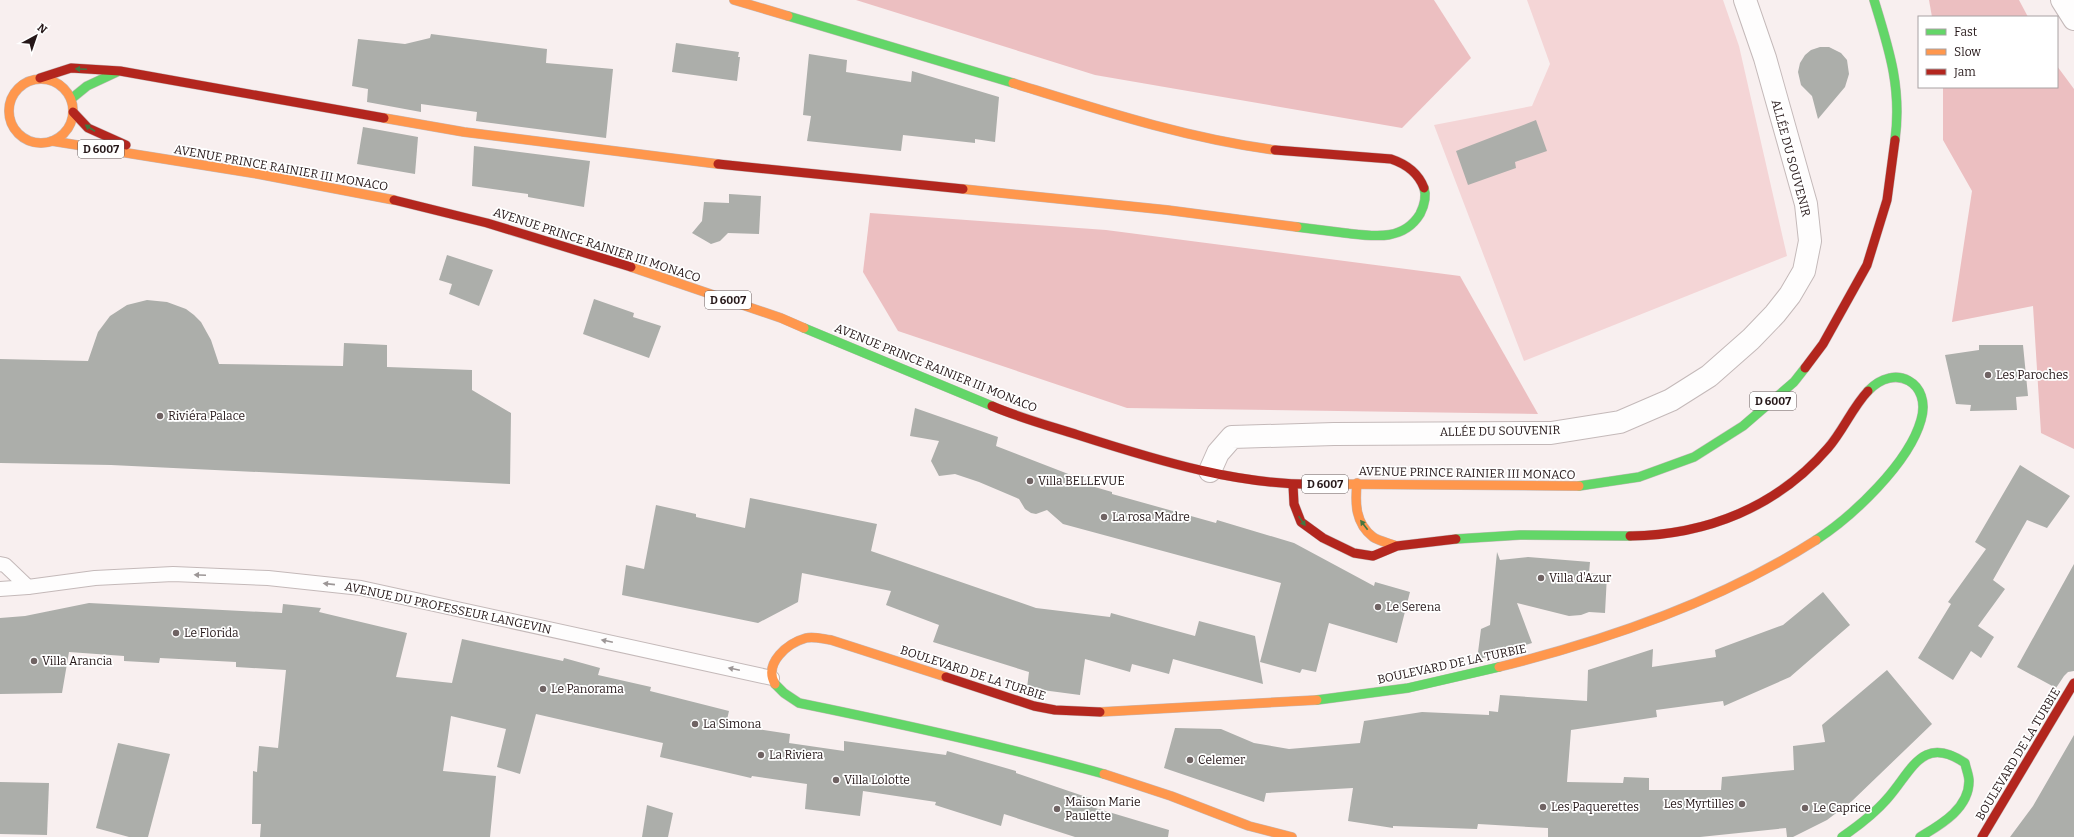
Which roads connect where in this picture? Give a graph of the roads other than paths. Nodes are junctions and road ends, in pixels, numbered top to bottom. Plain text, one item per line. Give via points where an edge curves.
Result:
1 (734, 0) edge
2 (1745, 0) edge
3 (1874, 0) edge
4 (2062, 0) edge
5 (2074, 19) edge
6 (120, 71) junction
7 (40, 78) junction
8 (17, 88) junction
9 (0, 98) edge
10 (71, 99) junction
11 (73, 112) junction
12 (7, 139) dead end
13 (27, 140) junction
14 (52, 141) junction
15 (150, 157) junction
16 (1210, 471) junction
17 (1357, 483) junction
18 (1293, 485) junction
19 (1396, 546) junction
20 (0, 564) edge
21 (28, 588) junction
22 (0, 589) edge
23 (772, 678) junction
24 (2074, 684) edge
25 (1292, 837) edge
26 (1842, 837) edge
27 (1920, 837) edge
28 (1982, 837) edge

1 - 6 main road via 1157,128 1271,149 1390,159 1404,164 1418,174 1426,189 1426,201 1418,219 1400,233 1378,237 1167,210 674,159 464,132
2 - 16 street, ALLÉE DU SOUVENIR via 1806,204 1810,240 1804,271 1790,295 1745,344 1709,376 1671,400 1620,422 1551,433 1232,437 1218,453
3 - 17 main road, AVENUE PRINCE RAINIER III MONACO / D 6007 via 1892,58 1897,103 1887,200 1868,265 1823,344 1794,382 1743,426 1694,457 1639,477 1583,486
4 - 5 street
6 -> 7 main road via 71,68
6 - 10 main road via 87,86
7 - 8 main road via 27,81
7 - 10 main road via 64,88
8 - 9 main road
8 - 13 main road via 10,99 9,117 17,133
10 - 11 main road
11 - 14 main road via 70,124 63,134
15 -> 11 main road, AVENUE PRINCE RAINIER III MONACO / D 6007 via 88,128
12 - 13 main road
13 - 14 main road via 40,143
14 - 15 main road, AVENUE PRINCE RAINIER III MONACO / D 6007
15 - 16 main road, AVENUE PRINCE RAINIER III MONACO / D 6007 via 258,174 394,200 487,223 624,265 781,318 1001,410 1153,459
16 - 18 main road, AVENUE PRINCE RAINIER III MONACO / D 6007
17 - 18 main road, AVENUE PRINCE RAINIER III MONACO / D 6007
19 -> 17 main road, BOULEVARD DE LA TURBIE via 1373,537 1358,518
18 -> 19 main road, BOULEVARD DE LA TURBIE via 1292,502 1301,523 1315,534 1340,548 1372,556
19 - 23 main road, BOULEVARD DE LA TURBIE via 1524,534 1651,536 1674,534 1716,524 1763,502 1816,461 1839,435 1864,396 1876,383 1889,376 1902,376 1911,380 1918,388 1922,400 1923,413 1918,429 1890,472 1853,514 1820,537 1790,556 1703,600 1619,632 1519,662 1402,690 1296,702 1088,712 1046,709 831,640 807,638 791,644 777,658
20 - 21 lane via 5,565
21 - 22 lane, AVENUE DU PROFESSEUR LANGEVIN
23 -> 21 lane, AVENUE DU PROFESSEUR LANGEVIN via 362,588 268,578 173,574 95,578
23 - 25 main road via 783,692 800,703 1020,750 1111,776 1249,826
24 - 28 main road, BOULEVARD DE LA TURBIE
26 - 27 main road, BOULEVARD DE LA TURBIE via 1865,821 1921,757 1936,751 1949,752 1965,763 1969,781 1967,794 1953,814

